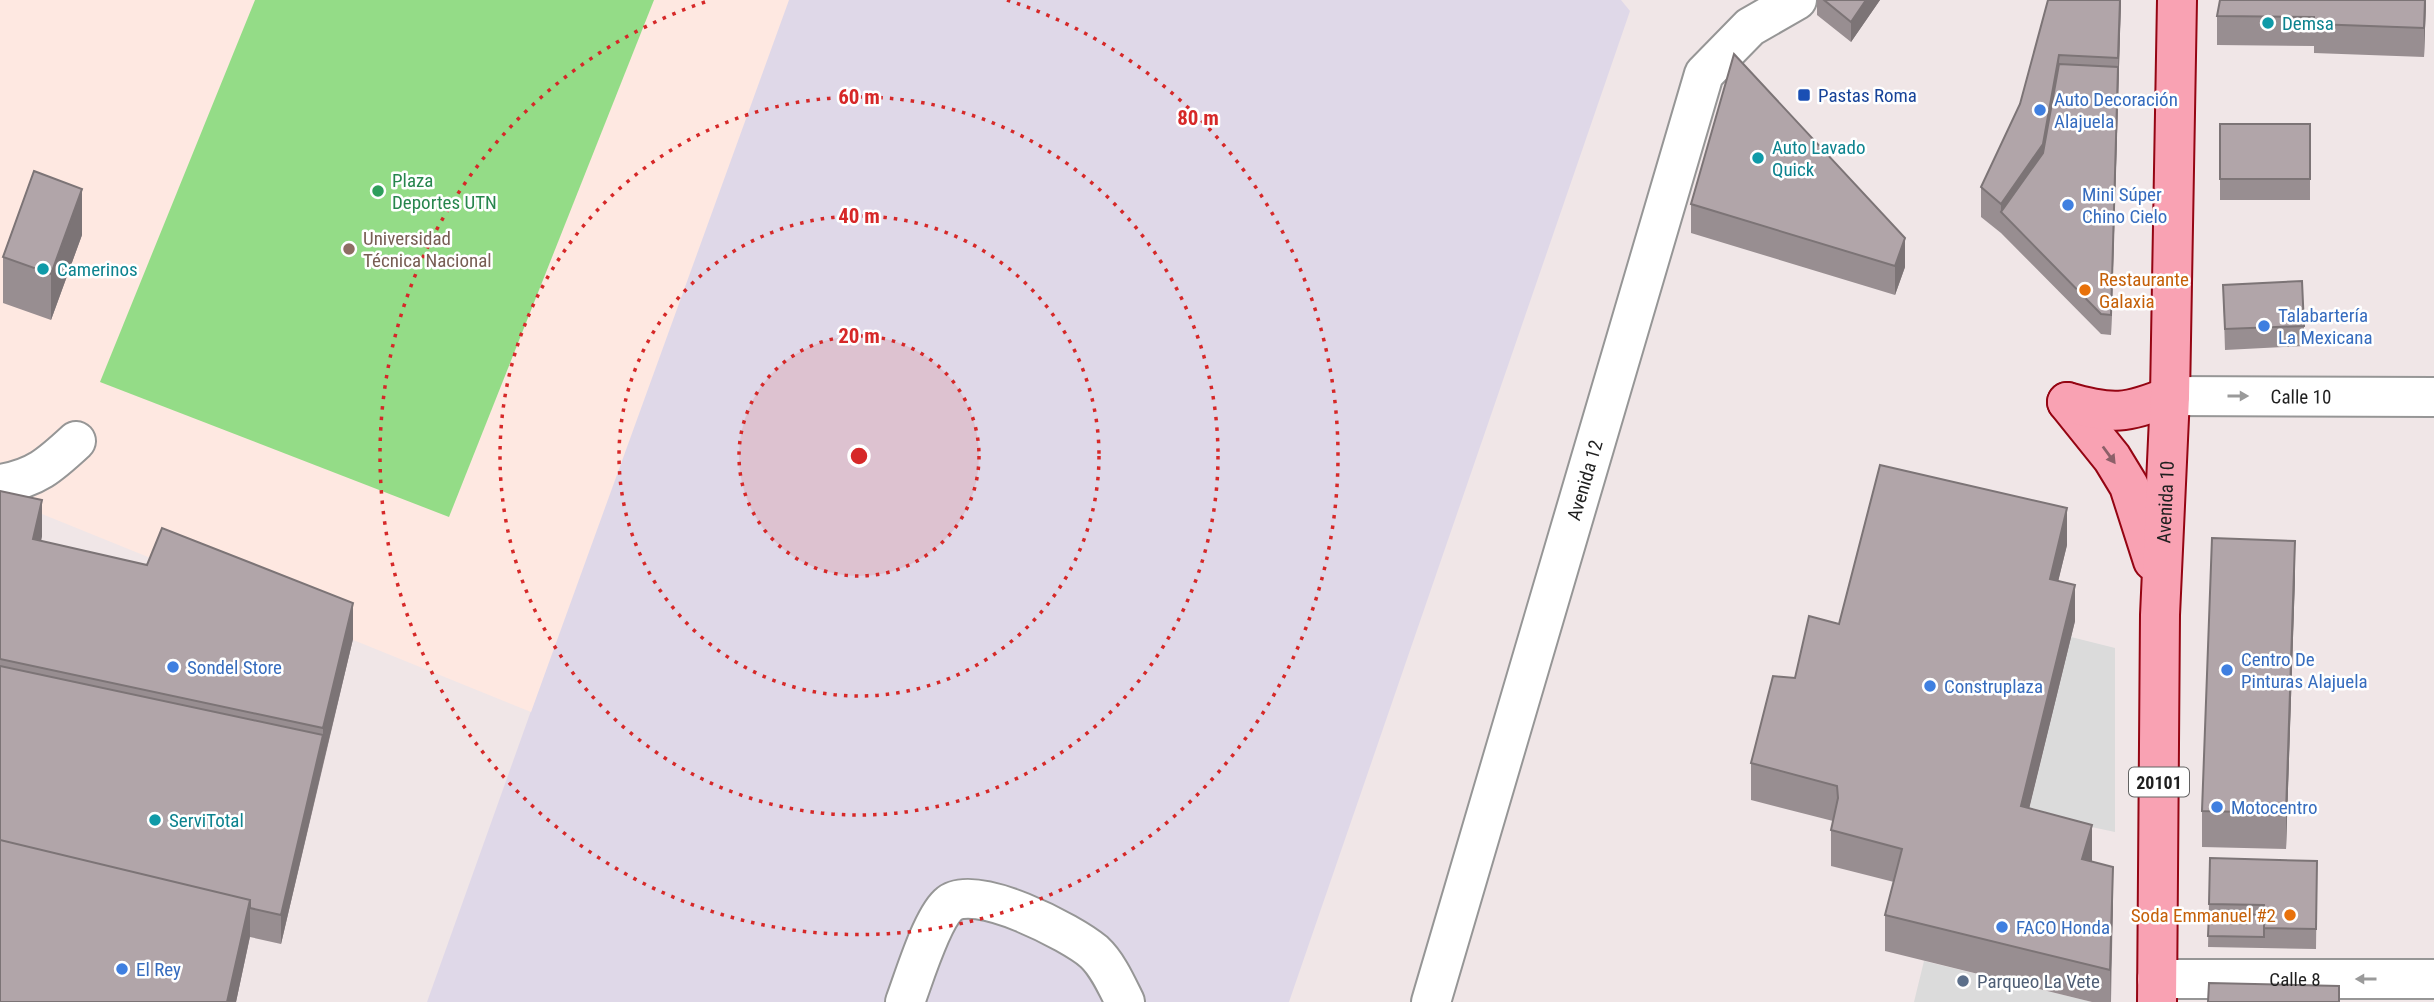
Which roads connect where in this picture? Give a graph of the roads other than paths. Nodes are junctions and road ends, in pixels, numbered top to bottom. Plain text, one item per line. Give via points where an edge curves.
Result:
1 (1797, 0) edge
2 (2177, 0) edge
3 (2170, 396) junction
4 (2434, 397) edge
5 (76, 441) dead end
6 (0, 484) edge
7 (2161, 585) junction
8 (2434, 979) edge
9 (2157, 990) edge
10 (905, 1002) edge
11 (1125, 1002) edge
12 (1431, 1002) edge

1 - 12 street, Avenida 12 via 1751,27 1704,74
2 - 3 main road, Avenida 10
3 -> 4 street, Calle 10
3 - 7 main road, Avenida 10 / 20101
3 -> 7 main road via 2120,412 2067,402 2129,486
5 - 6 street via 51,464 22,480
7 - 9 main road, Avenida 10 / 20101
8 -> 9 street, Calle 8
10 - 11 street via 938,919 949,903 963,898 992,902 1076,939 1096,953

